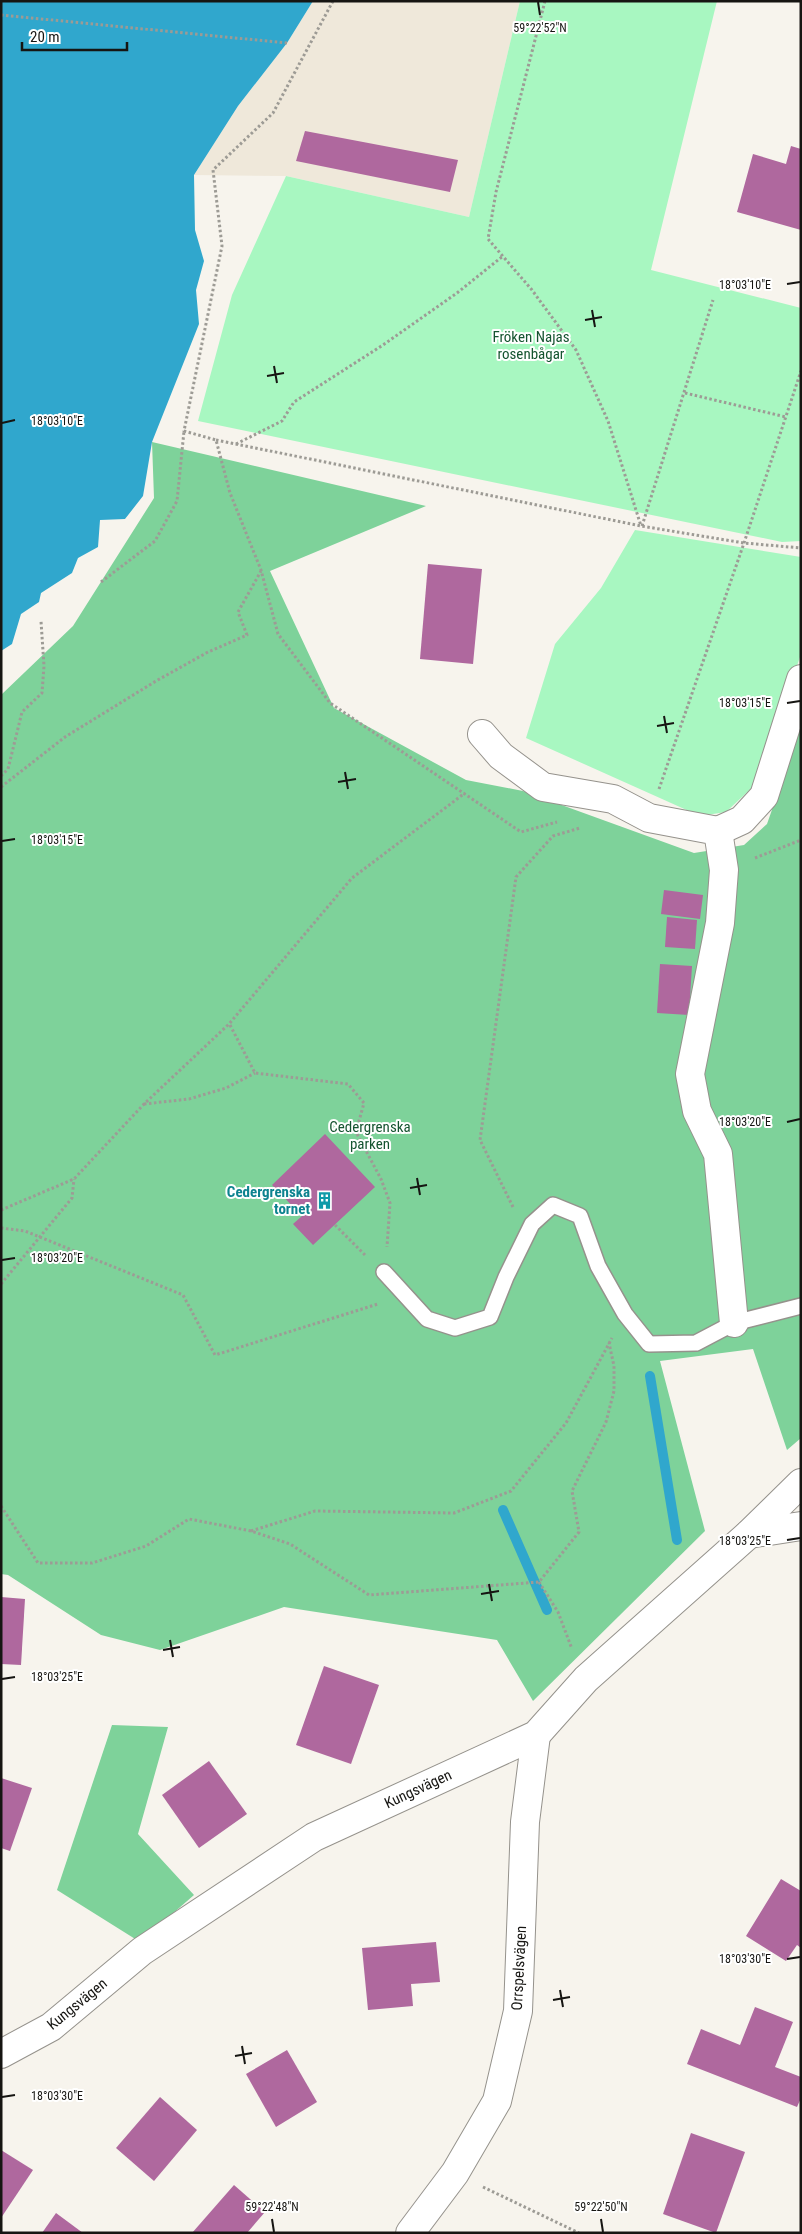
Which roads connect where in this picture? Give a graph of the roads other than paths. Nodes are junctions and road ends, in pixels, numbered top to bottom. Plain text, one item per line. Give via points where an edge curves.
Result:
1 (801, 679) edge
2 (482, 734) dead end
3 (718, 831) junction
4 (384, 1272) road end
5 (801, 1306) edge
6 (734, 1323) junction
7 (801, 1483) edge
8 (801, 1526) edge
9 (749, 1534) junction
10 (536, 1735) junction
11 (1, 2054) edge
12 (410, 2233) edge

1 - 3 street via 764,796 742,820
2 - 3 street via 500,756 543,787 613,798 649,818
3 - 6 street via 724,870 720,923 690,1074 697,1111 718,1154
4 - 6 lane via 427,1319 455,1328 490,1317 532,1224 553,1205 580,1216 598,1266 626,1314 649,1344 696,1343
5 - 6 lane
7 - 9 street, Kungsvägen
8 - 9 street
9 - 10 street, Kungsvägen via 586,1679
10 - 11 street, Kungsvägen via 314,1837 142,1951 51,2027
10 - 12 street, Orrspelsvägen via 525,1822 518,2012 497,2102 455,2173

